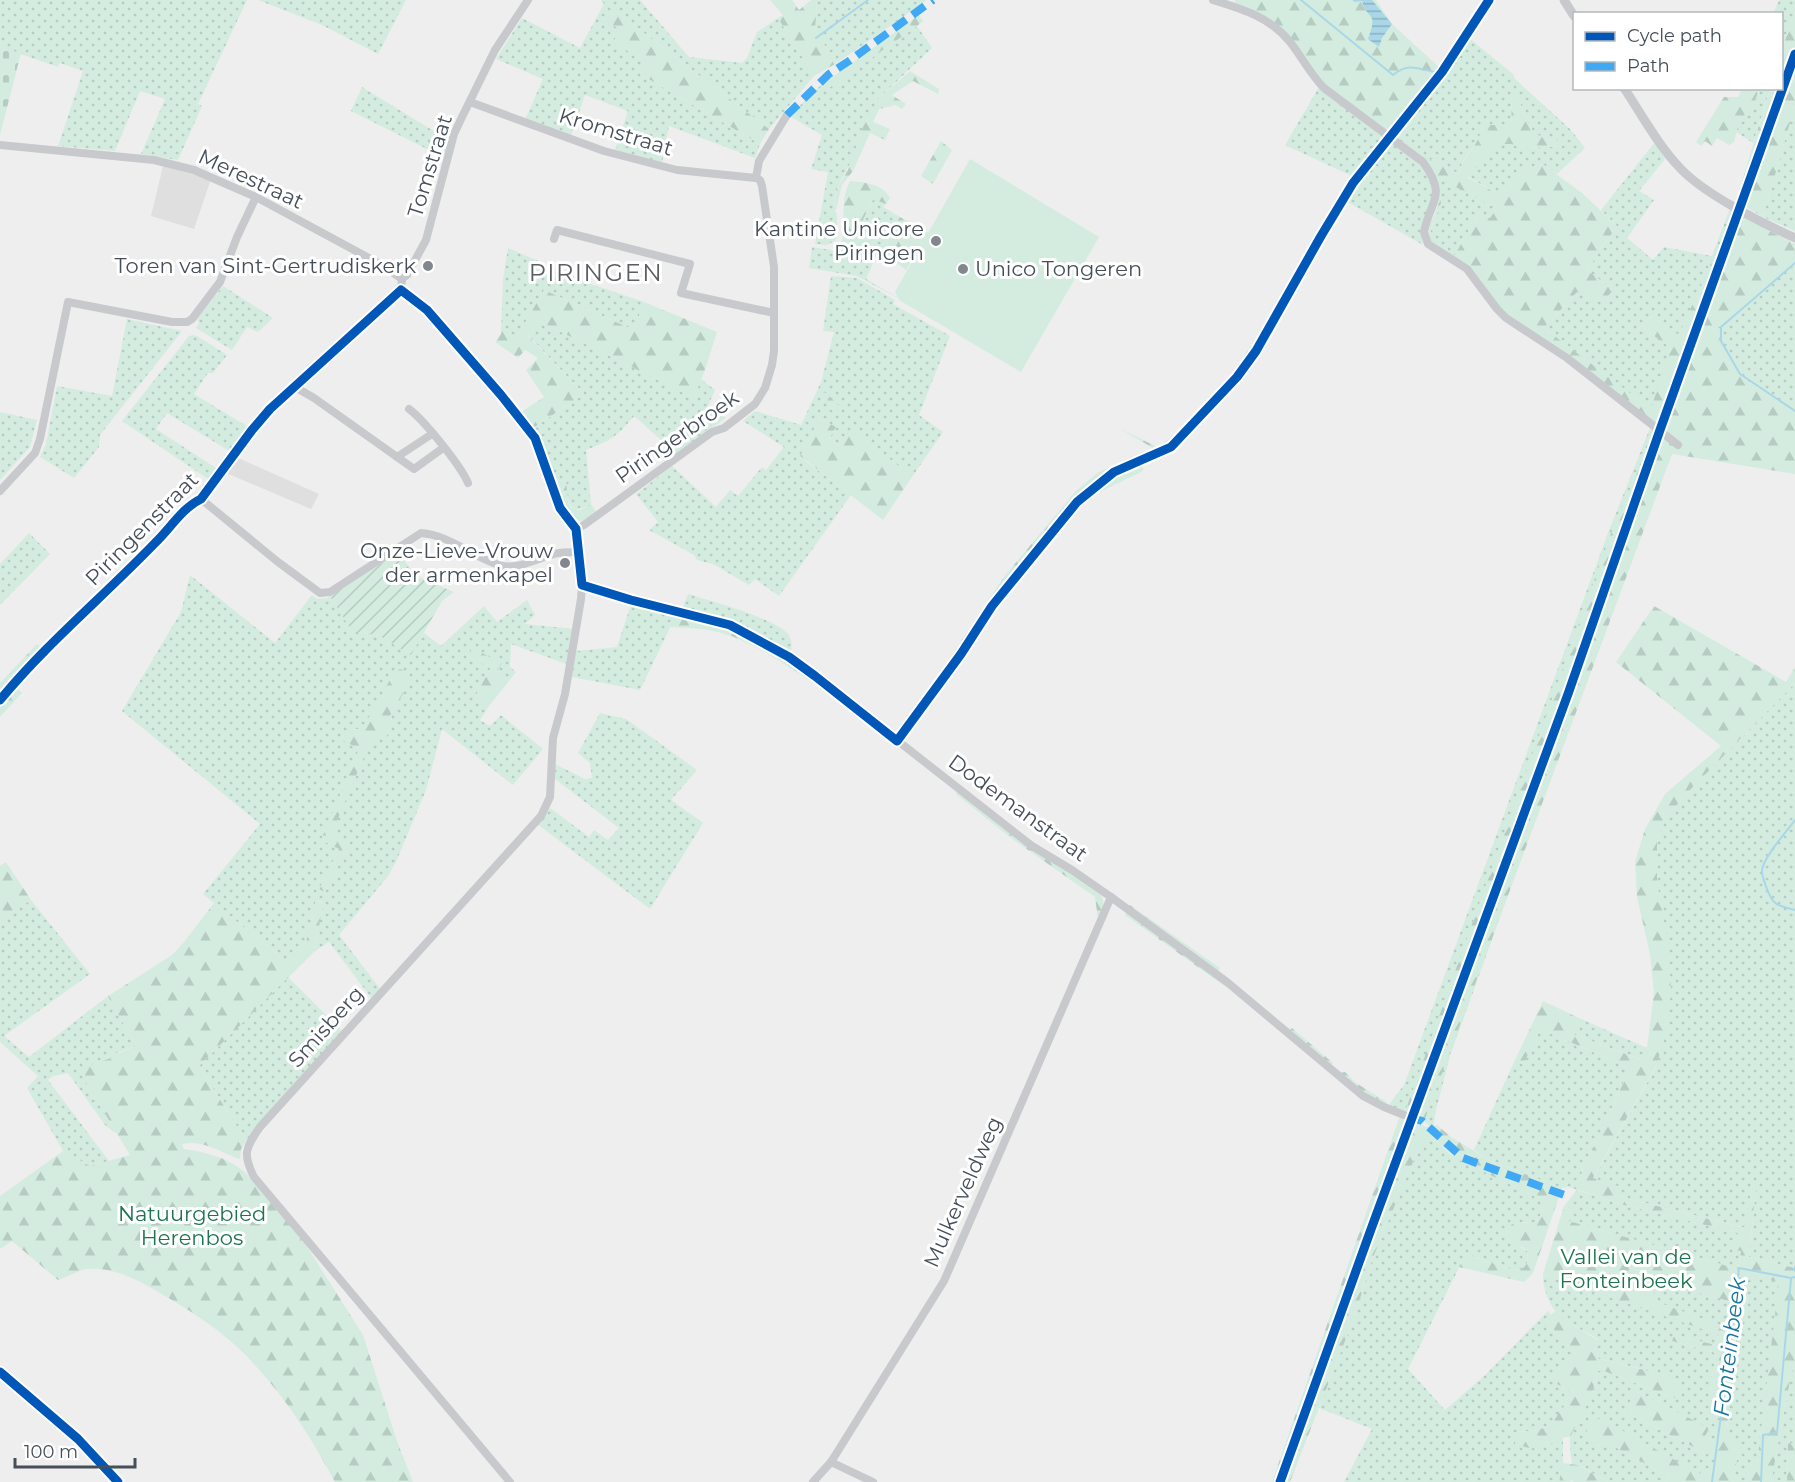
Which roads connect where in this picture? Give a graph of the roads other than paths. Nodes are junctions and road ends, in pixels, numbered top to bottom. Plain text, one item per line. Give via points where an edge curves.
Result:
1 (528, 0) edge
2 (1213, 0) edge
3 (1489, 0) edge
4 (1564, 0) edge
5 (1573, 13) edge
6 (1625, 90) edge
7 (470, 102) junction
8 (787, 115) dead end
9 (1389, 136) junction
10 (0, 145) edge
11 (756, 178) junction
12 (256, 197) junction
13 (1795, 237) edge
14 (554, 239) dead end
15 (402, 279) junction
16 (401, 290) junction
17 (774, 313) junction
18 (295, 387) junction
19 (409, 409) dead end
20 (432, 434) junction
21 (1678, 445) dead end
22 (443, 448) junction
23 (397, 458) junction
24 (468, 483) dead end
25 (0, 491) edge
26 (201, 499) junction
27 (576, 529) junction
28 (577, 552) junction
29 (582, 585) junction
30 (0, 700) edge
31 (897, 741) junction
32 (1111, 897) junction
33 (1404, 1115) dead end
34 (0, 1371) edge
35 (831, 1462) junction
36 (118, 1482) edge
37 (510, 1482) edge
38 (813, 1482) edge
39 (873, 1482) edge

1 - 7 street, Tomstraat via 495,50
2 - 9 street via 1256,14 1270,23 1290,42 1314,79
3 - 9 street via 1442,72
4 - 5 street
6 - 13 street via 1681,170 1738,208
7 - 11 street, Kromstraat via 604,151 677,170
7 - 15 street, Tomstraat via 454,134 426,240 408,275
8 - 11 street via 759,160
9 - 21 street via 1424,162 1433,179 1435,202 1424,232 1428,244 1467,269 1506,318 1567,358
9 - 31 street via 1353,183 1237,377 1171,447 1114,472 1077,502 992,606
10 - 12 street, Merestraat via 154,160 194,170
11 - 17 street, Piringerbroek via 762,186 773,258
12 - 15 street, Merestraat
12 - 25 street via 220,282 187,322 68,302 35,453
14 - 17 street via 556,230 690,264 681,293
15 - 16 street
16 - 18 street, Piringenstraat
16 - 27 street via 427,310 535,438 560,508
17 - 27 street, Piringerbroek via 772,365 755,404
18 - 23 street
18 - 26 street, Piringenstraat via 252,430
19 - 20 street
20 - 22 street
20 - 23 street
22 - 23 street via 414,469
22 - 24 street
26 - 28 street via 320,593 330,592 421,533 508,567 556,553
26 - 30 street, Piringenstraat via 43,652
27 - 28 street, Smisberg
28 - 29 street, Smisberg
29 - 31 street, Dodemanstraat via 730,625 798,663
29 - 37 street, Smisberg via 574,648 553,738 552,781 546,808 260,1127 250,1142 246,1159 254,1177
31 - 32 street, Dodemanstraat via 1032,846
32 - 33 street, Dodemanstraat via 1227,982 1363,1096
32 - 35 street, Mulkerveldweg via 944,1281
34 - 36 street via 78,1439
35 - 38 street, Mulkerveldweg
35 - 39 street

